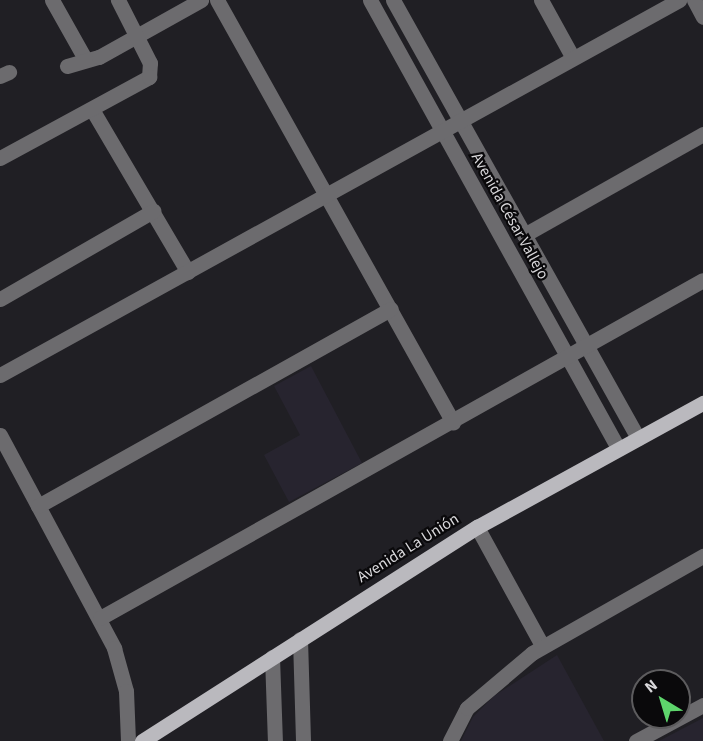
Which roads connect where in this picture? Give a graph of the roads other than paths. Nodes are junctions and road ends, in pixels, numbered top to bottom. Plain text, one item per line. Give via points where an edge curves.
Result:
1 (52, 0) edge
2 (118, 0) edge
3 (201, 0) edge
4 (217, 0) edge
5 (370, 0) edge
6 (393, 0) edge
7 (541, 0) edge
8 (679, 0) edge
9 (694, 0) edge
10 (703, 17) edge
11 (139, 36) junction
12 (84, 57) junction
13 (573, 58) junction
14 (67, 66) dead end
15 (93, 111) junction
16 (461, 121) junction
17 (443, 131) junction
18 (703, 134) edge
19 (0, 158) edge
20 (327, 195) junction
21 (153, 212) junction
22 (524, 235) junction
23 (188, 272) junction
24 (703, 280) edge
25 (0, 299) edge
26 (391, 309) junction
27 (586, 347) junction
28 (567, 358) junction
29 (0, 375) edge
30 (703, 403) edge
31 (453, 422) junction
32 (0, 435) edge
33 (638, 438) junction
34 (618, 448) junction
35 (38, 506) junction
36 (477, 526) junction
37 (703, 555) edge
38 (100, 618) junction
39 (300, 639) junction
40 (542, 645) junction
41 (272, 657) junction
42 (703, 705) edge
43 (128, 741) edge
44 (142, 741) edge
45 (275, 741) edge
46 (303, 741) edge
47 (450, 741) edge
48 (636, 741) edge

1 - 12 street
2 - 11 street
3 - 11 street
4 - 20 street
5 - 17 street, Avenida César Vallejo
6 - 16 street, Avenida César Vallejo
7 - 13 street
8 - 13 street
9 - 10 street
11 - 12 street via 99,57
11 - 15 street via 150,63 149,77
12 - 14 street
13 - 16 street
15 - 19 street
15 - 21 street
16 - 17 street
16 - 22 street, Avenida César Vallejo
17 - 20 street
17 - 28 street, Avenida César Vallejo
18 - 22 street
20 - 23 street
20 - 26 street
21 - 23 street
21 - 25 street
22 - 27 street, Avenida César Vallejo
23 - 29 street
24 - 27 street
26 - 31 street
26 - 35 street
27 - 28 street
27 - 33 street, Avenida César Vallejo
28 - 31 street
28 - 34 street, Avenida César Vallejo
30 - 33 main road, Avenida La Unión
31 - 38 street
32 - 35 street
33 - 34 main road, Avenida La Unión
34 - 36 main road, Avenida La Unión
35 - 38 street
36 - 39 main road, Avenida La Unión
36 - 40 street
37 - 40 street
38 - 43 street via 123,677
39 - 41 main road, Avenida La Unión
39 - 46 street
40 - 47 street via 479,696
41 - 44 main road, Avenida La Unión
41 - 45 street
42 - 48 street

